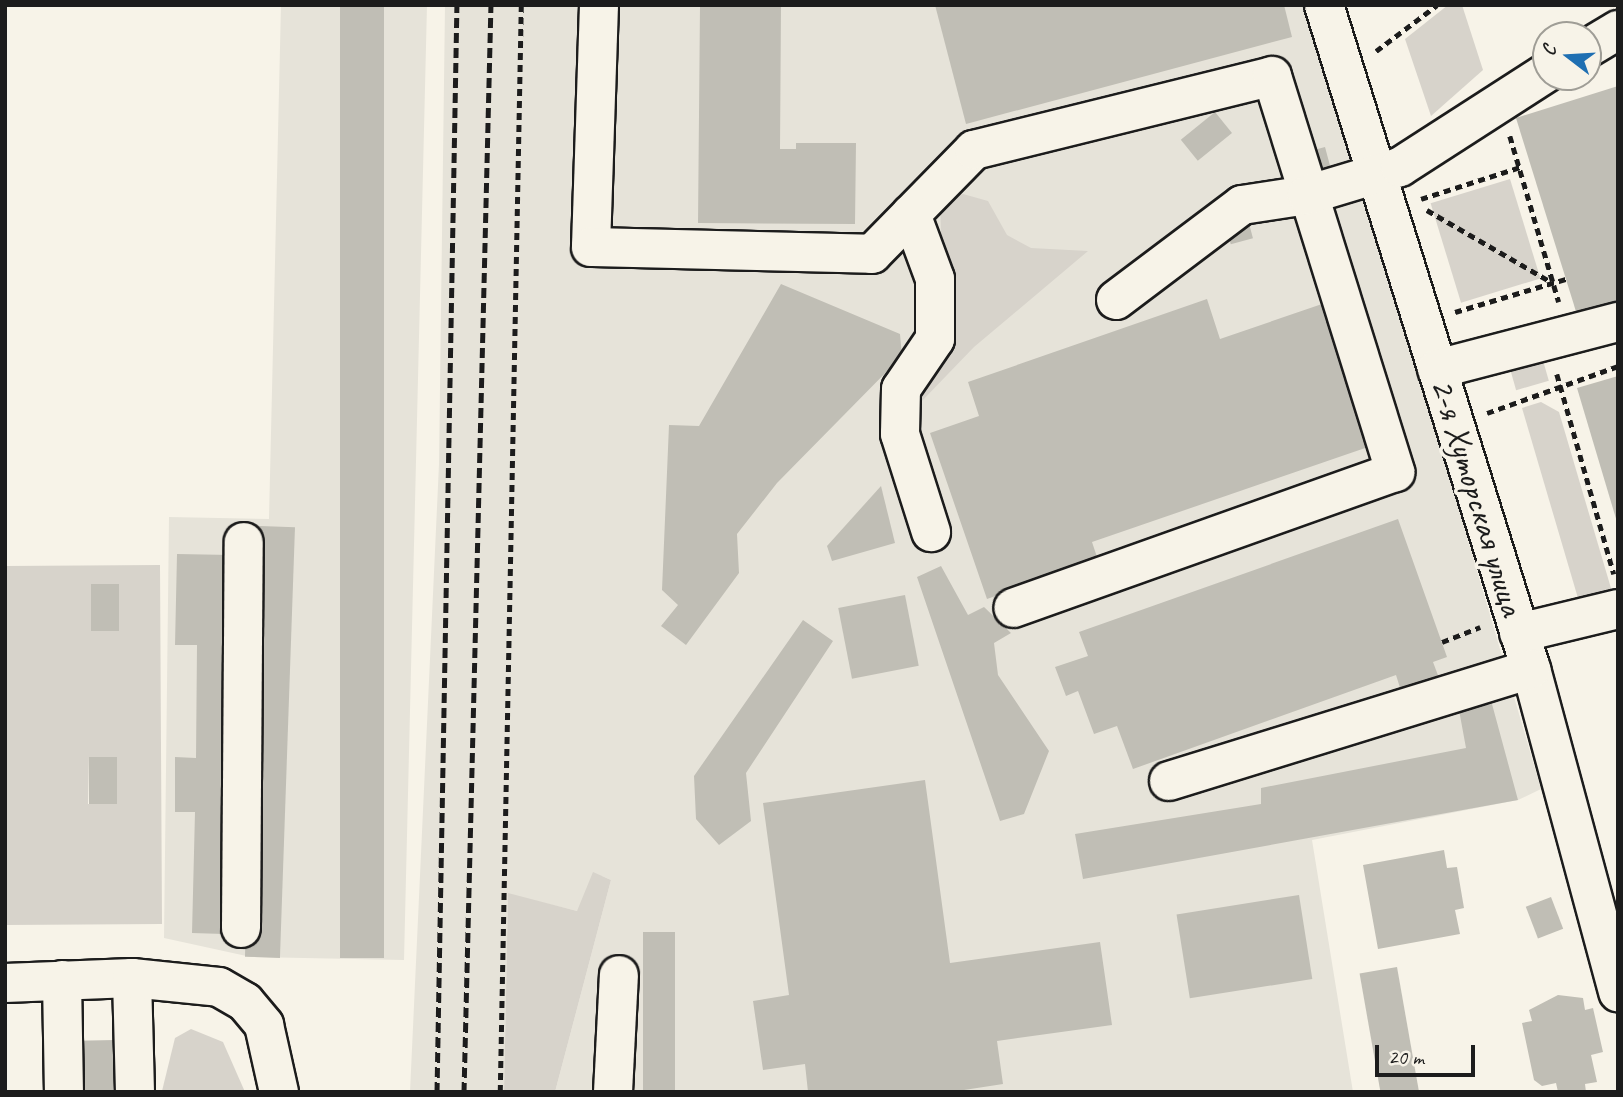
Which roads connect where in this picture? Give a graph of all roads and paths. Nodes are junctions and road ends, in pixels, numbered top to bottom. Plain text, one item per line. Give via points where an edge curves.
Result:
1 (521, 5) edge
2 (599, 5) edge
3 (1324, 5) edge
4 (1437, 5) edge
5 (1618, 30) edge
6 (1602, 40) edge
7 (1365, 59) dead end
8 (1532, 82) edge
9 (1507, 125) dead end
10 (1520, 167) junction
11 (1377, 175) junction
12 (1307, 195) junction
13 (911, 214) junction
14 (1566, 279) dead end
15 (1553, 283) junction
16 (1116, 300) dead end
17 (1447, 314) dead end
18 (1618, 322) edge
19 (1556, 329) junction
20 (1618, 366) edge
21 (1437, 369) junction
22 (1560, 384) junction
23 (1482, 416) dead end
24 (931, 532) dead end
25 (244, 542) dead end
26 (1618, 589) edge
27 (1014, 608) dead end
28 (1618, 609) edge
29 (1481, 627) dead end
30 (1519, 633) junction
31 (1442, 642) dead end
32 (1531, 669) junction
33 (1169, 781) dead end
34 (241, 928) dead end
35 (619, 975) dead end
36 (132, 978) junction
37 (62, 980) junction
38 (5, 983) edge
39 (1618, 992) edge
40 (64, 1092) edge
41 (135, 1092) edge
42 (279, 1092) edge
43 (500, 1092) edge
44 (612, 1092) edge

1 - 43 path
2 - 13 street via 591,247 872,254
3 - 11 street, 2-я Хуторская улица
4 - 7 path
5 - 6 street
8 - 11 street via 1400,167
9 - 10 path
10 - 15 path
10 - 15 path via 1412,201
11 - 12 street
11 - 21 street, 2-я Хуторская улица
12 - 13 street via 1272,76 974,150
12 - 16 street via 1242,205
12 - 27 street via 1395,472
13 - 24 street via 935,279 935,339 901,389 900,433
14 - 15 path
15 - 17 path
15 - 19 path
18 - 19 street
19 - 21 street
19 - 22 path
20 - 22 path
21 - 30 street, 2-я Хуторская улица
22 - 23 path
22 - 26 path
25 - 34 street
28 - 30 street
29 - 31 path
30 - 32 street, 2-я Хуторская улица
32 - 33 street
32 - 39 street, 2-я Хуторская улица
35 - 44 street
36 - 37 street
36 - 41 street
36 - 42 street via 219,987 245,1002 264,1025
37 - 38 street
37 - 40 street

